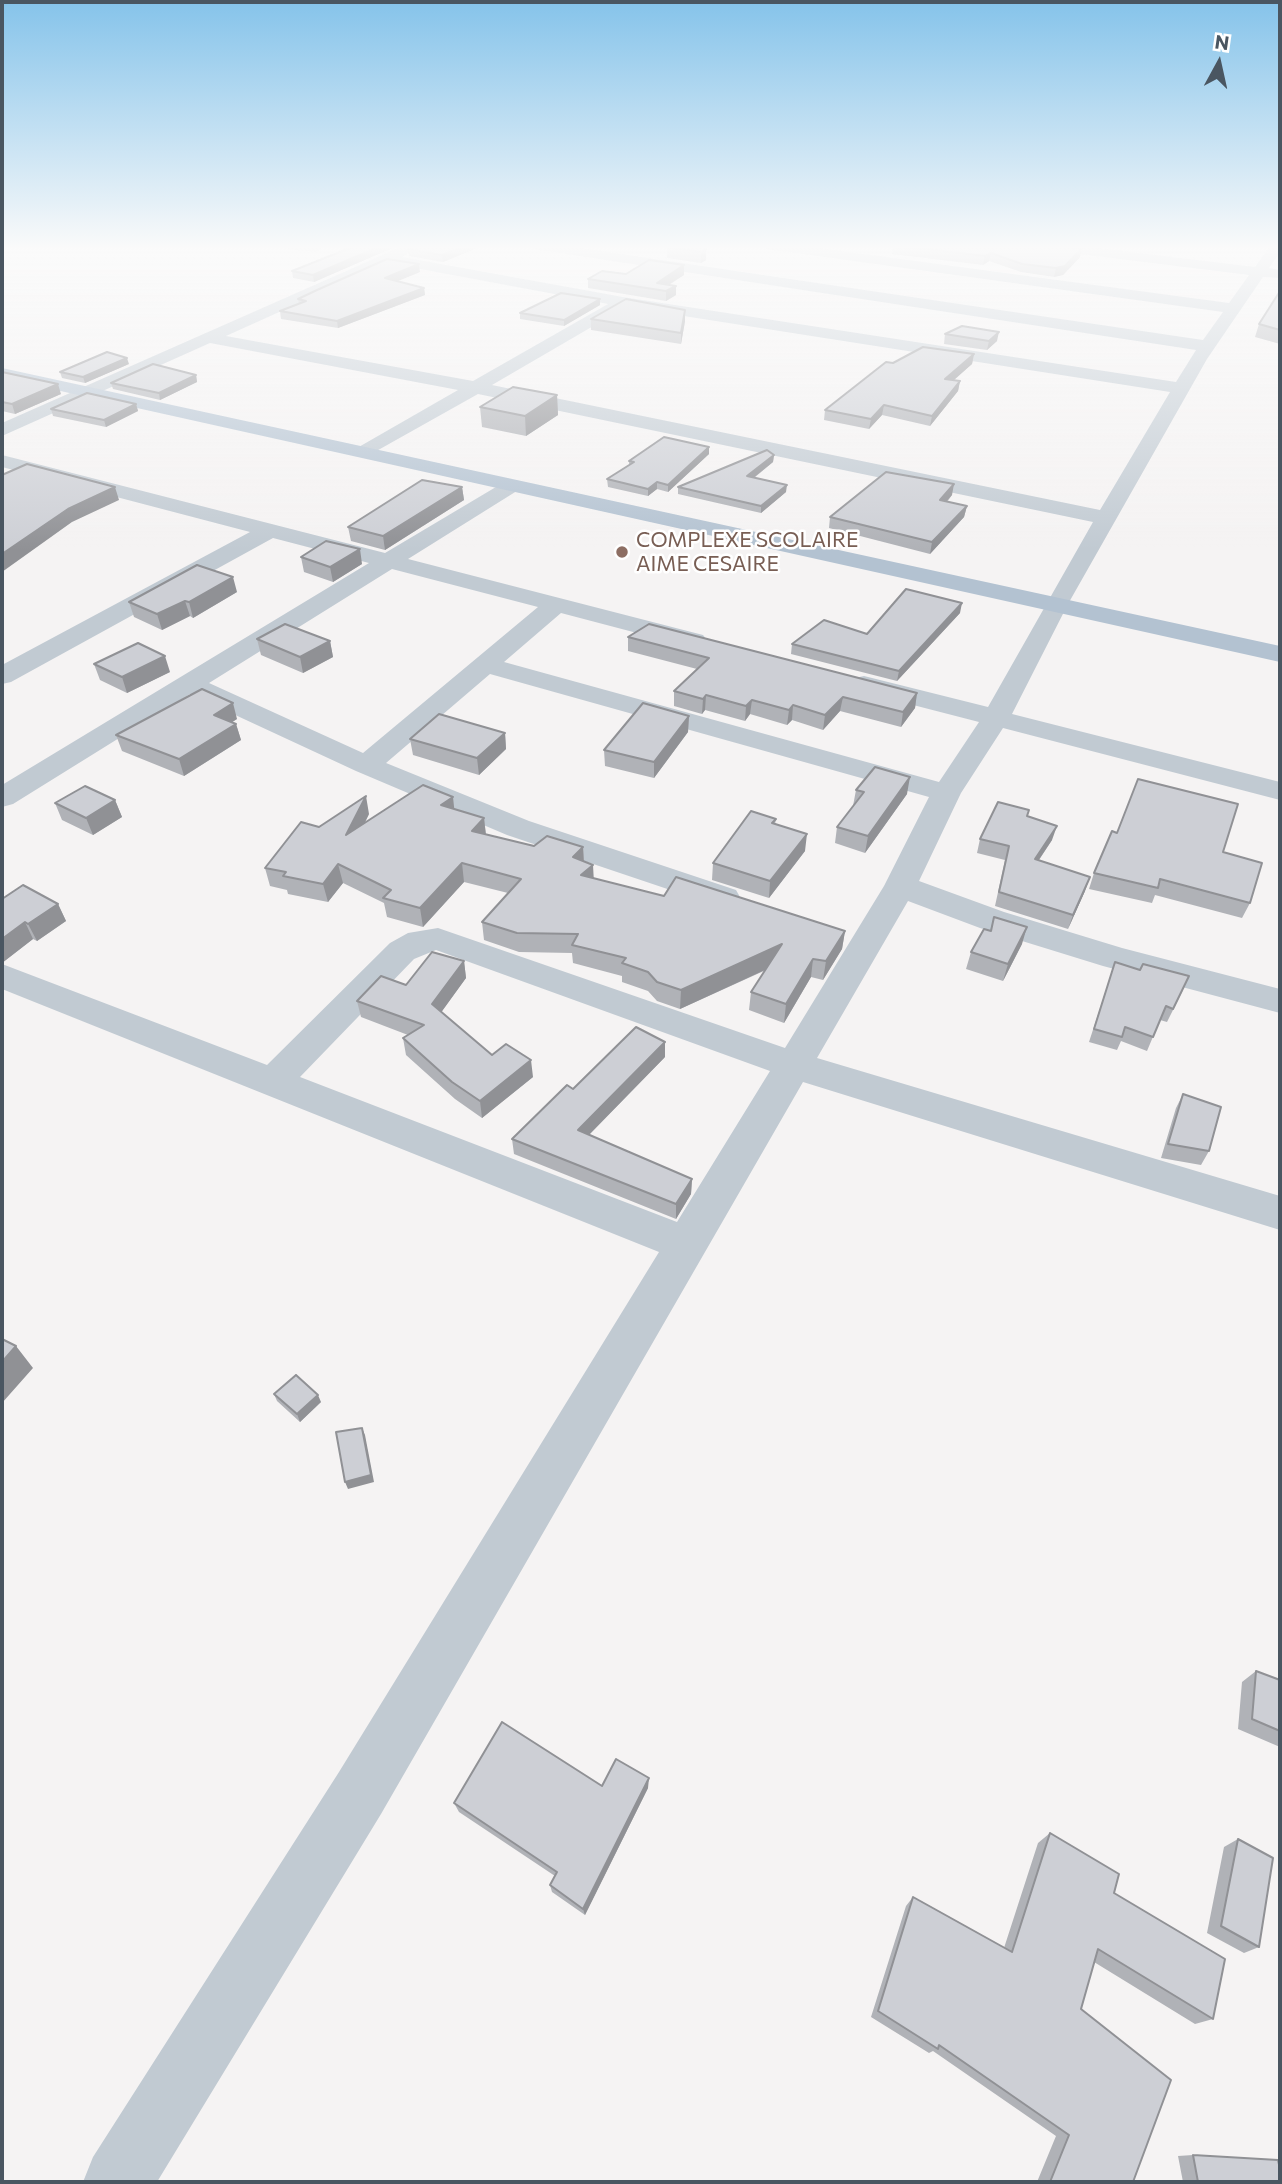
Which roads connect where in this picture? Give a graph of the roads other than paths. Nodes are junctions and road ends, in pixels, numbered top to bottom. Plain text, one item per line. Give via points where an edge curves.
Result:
1 (188, 347) edge
2 (257, 347) edge
3 (544, 347) edge
4 (914, 347) edge
5 (1205, 347) edge
6 (2, 373) edge
7 (473, 387) junction
8 (1181, 388) junction
9 (87, 391) junction
10 (2, 430) edge
11 (364, 452) junction
12 (2, 461) edge
13 (513, 485) junction
14 (1106, 518) junction
15 (271, 530) junction
16 (390, 561) junction
17 (557, 604) junction
18 (1056, 604) junction
19 (2, 645) edge
20 (717, 646) edge
21 (1280, 654) edge
22 (37, 657) junction
23 (487, 665) junction
24 (2, 676) edge
25 (836, 677) edge
26 (190, 684) junction
27 (996, 718) junction
28 (366, 765) junction
29 (1280, 791) edge
30 (946, 793) junction
31 (2, 798) edge
32 (900, 886) junction
33 (751, 906) edge
34 (2, 976) edge
35 (1280, 1001) edge
36 (793, 1065) junction
37 (273, 1082) junction
38 (1280, 1213) edge
39 (686, 1244) junction
40 (118, 2182) edge

1 - 9 street
2 - 7 street
3 - 7 street
4 - 8 street
5 - 8 street
6 - 9 main road
7 - 11 street
7 - 14 street
8 - 14 street
9 - 10 street
9 - 11 main road
11 - 13 main road
12 - 15 street
13 - 16 street
13 - 18 main road
14 - 18 street
15 - 16 street
15 - 22 street
16 - 17 street
16 - 26 street
17 - 20 street
17 - 23 street
18 - 21 main road
18 - 27 street
19 - 22 street
22 - 24 street
23 - 28 street
23 - 30 street
25 - 27 street
26 - 28 street
26 - 31 street
27 - 29 street
27 - 30 street
28 - 33 street via 557,844
30 - 32 street
32 - 35 street via 1115,958
32 - 36 street via 853,939
34 - 37 street
36 - 37 street via 438,939 420,941 402,951
36 - 38 street
36 - 39 street
37 - 39 street
39 - 40 street via 360,1793

